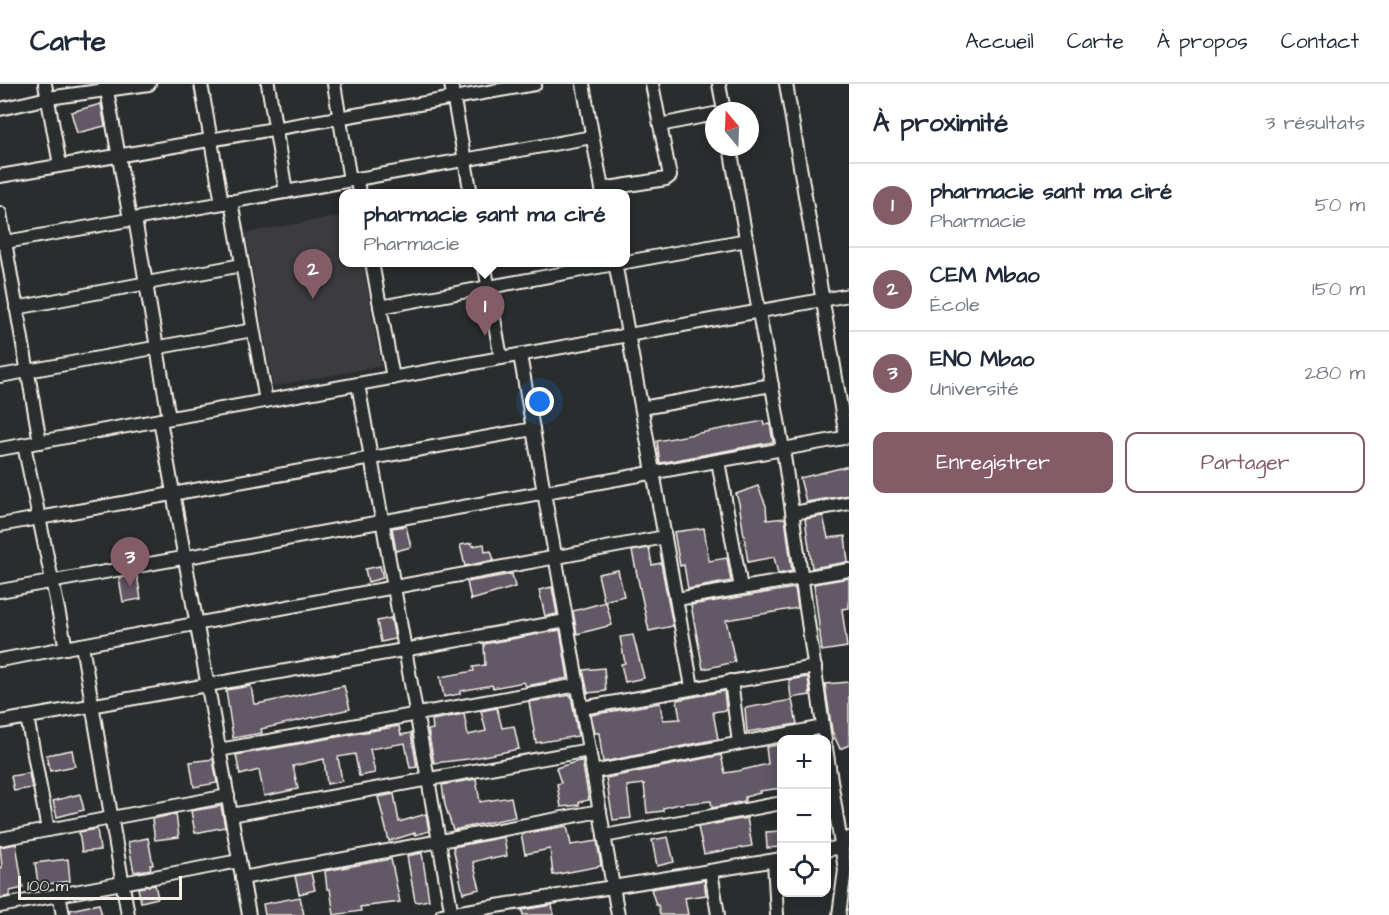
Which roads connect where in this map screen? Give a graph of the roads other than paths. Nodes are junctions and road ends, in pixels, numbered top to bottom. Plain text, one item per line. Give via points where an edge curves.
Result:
1 (45, 84) edge
2 (149, 84) edge
3 (201, 84) edge
4 (268, 84) edge
5 (334, 84) edge
6 (451, 84) edge
7 (535, 84) edge
8 (583, 84) edge
9 (652, 84) edge
10 (719, 84) edge
11 (786, 84) edge
12 (107, 88) edge
13 (48, 98) junction
14 (454, 98) junction
15 (722, 102) edge
16 (0, 109) edge
17 (705, 116) edge
18 (340, 118) junction
19 (660, 125) junction
20 (276, 129) junction
21 (592, 137) junction
22 (211, 140) junction
23 (119, 156) junction
24 (732, 156) edge
25 (465, 159) junction
26 (60, 165) junction
27 (0, 176) edge
28 (353, 179) junction
29 (357, 189) edge
30 (470, 189) edge
31 (602, 189) edge
32 (613, 189) edge
33 (286, 192) junction
34 (226, 202) junction
35 (0, 213) edge
36 (133, 219) junction
37 (747, 240) junction
38 (2, 242) edge
39 (630, 261) edge
40 (242, 265) junction
41 (373, 267) edge
42 (485, 267) edge
43 (599, 267) edge
44 (621, 267) edge
45 (146, 283) junction
46 (488, 287) junction
47 (849, 295) edge
48 (822, 300) junction
49 (380, 307) junction
50 (16, 308) junction
51 (759, 311) junction
52 (254, 330) junction
53 (628, 335) junction
54 (157, 347) junction
55 (519, 355) junction
56 (501, 358) junction
57 (27, 371) junction
58 (0, 376) edge
59 (393, 378) junction
60 (357, 384) junction
61 (772, 386) junction
62 (266, 401) junction
63 (642, 408) junction
64 (165, 419) junction
65 (532, 429) junction
66 (848, 437) edge
67 (40, 442) junction
68 (24, 445) junction
69 (0, 449) edge
70 (783, 449) junction
71 (371, 458) junction
72 (718, 461) junction
73 (653, 472) junction
74 (544, 492) junction
75 (173, 494) junction
76 (849, 504) edge
77 (793, 513) junction
78 (40, 518) junction
79 (382, 522) junction
80 (0, 525) edge
81 (665, 537) junction
82 (555, 557) junction
83 (185, 558) junction
84 (849, 570) edge
85 (802, 578) junction
86 (53, 582) junction
87 (394, 587) junction
88 (741, 588) junction
89 (0, 591) edge
90 (676, 600) junction
91 (566, 621) junction
92 (196, 624) junction
93 (82, 645) junction
94 (66, 648) junction
95 (405, 650) junction
96 (0, 660) edge
97 (815, 667) junction
98 (731, 681) junction
99 (208, 685) junction
100 (578, 685) junction
101 (692, 687) junction
102 (93, 706) junction
103 (582, 708) junction
104 (416, 714) junction
105 (27, 717) junction
106 (0, 722) edge
107 (824, 733) edge
108 (739, 743) junction
109 (219, 750) junction
110 (589, 750) junction
111 (593, 772) junction
112 (428, 779) junction
113 (228, 796) junction
114 (831, 798) edge
115 (777, 804) edge
116 (600, 811) junction
117 (231, 815) junction
118 (112, 818) junction
119 (48, 830) junction
120 (604, 836) junction
121 (0, 839) edge
122 (439, 840) junction
123 (845, 843) edge
124 (777, 860) edge
125 (239, 861) junction
126 (847, 870) edge
127 (711, 871) junction
128 (242, 878) junction
129 (123, 883) junction
130 (613, 887) junction
131 (59, 895) junction
132 (777, 897) edge
133 (0, 906) edge
134 (449, 914) edge
135 (63, 915) edge
136 (128, 915) edge
137 (249, 915) edge
138 (618, 915) edge
139 (718, 915) edge
140 (777, 915) edge
141 (839, 915) edge

1 - 13 street
2 - 12 street
3 - 22 street
4 - 20 street
5 - 18 street
6 - 14 street
7 - 14 street
8 - 21 street
9 - 19 street
10 - 15 street
11 - 48 street
12 - 13 street
12 - 23 street
13 - 16 street
13 - 26 street
14 - 18 street
14 - 25 street
17 - 19 street
18 - 20 street
18 - 28 street
19 - 32 street via 670,176
20 - 22 street
20 - 33 street
21 - 25 street
21 - 31 street
22 - 23 street
22 - 34 street
23 - 26 street
23 - 36 street
24 - 37 street
25 - 28 street
25 - 30 street
26 - 27 street
28 - 29 street
28 - 33 street
33 - 34 street
34 - 36 street
34 - 40 street
35 - 38 street
36 - 38 street
36 - 45 street
37 - 39 street
37 - 51 street
38 - 50 street
40 - 45 street
40 - 52 street
41 - 49 street
42 - 46 street
43 - 46 street
44 - 53 street
45 - 50 street
45 - 54 street
46 - 49 street
46 - 56 street
47 - 48 street
48 - 51 street
48 - 66 street
49 - 59 street
50 - 57 street
51 - 53 street
51 - 61 street
52 - 54 street
52 - 62 street
53 - 55 street
53 - 63 street
54 - 57 street
54 - 64 street
55 - 56 street
55 - 65 street
56 - 59 street
57 - 58 street
57 - 67 street
59 - 60 street
60 - 62 street
60 - 71 street
61 - 63 street
61 - 70 street
62 - 64 street
63 - 73 street
64 - 67 street
64 - 75 street
65 - 71 street
65 - 74 street
66 - 70 street
67 - 68 street
68 - 69 street
68 - 78 street
70 - 72 street
70 - 77 street
71 - 75 street
71 - 79 street
72 - 73 street
72 - 88 street
73 - 74 street
73 - 81 street
74 - 79 street
74 - 82 street
75 - 78 street
75 - 83 street
76 - 77 street
77 - 85 street
78 - 80 street
78 - 86 street
79 - 83 street
79 - 87 street
81 - 82 street
81 - 90 street
82 - 87 street
82 - 91 street
83 - 86 street
83 - 92 street
84 - 85 street
85 - 88 street
85 - 97 street
86 - 89 street
86 - 94 street
87 - 92 street
87 - 95 street
88 - 90 street
90 - 101 street
91 - 95 street
91 - 100 street
92 - 93 street
92 - 99 street
93 - 94 street
93 - 102 street
94 - 96 street
95 - 99 street
95 - 104 street
97 - 98 street
97 - 107 street
98 - 101 street
98 - 108 street
99 - 102 street
99 - 109 street
100 - 103 street
100 - 104 street
101 - 103 street
102 - 105 street
102 - 118 street
103 - 110 street
104 - 109 street
104 - 112 street
105 - 106 street
105 - 119 street
107 - 108 street
108 - 111 street
109 - 113 street
110 - 111 street
110 - 112 street
111 - 116 street
112 - 117 street
112 - 122 street
113 - 117 street
113 - 118 street
114 - 123 street
115 - 120 street
116 - 120 street
116 - 122 street
117 - 125 street
118 - 119 street
118 - 129 street
119 - 121 street
120 - 130 street
122 - 128 street
122 - 134 street
123 - 126 street
124 - 127 street
125 - 128 street
125 - 129 street
126 - 141 street
127 - 130 street
127 - 139 street
128 - 137 street
129 - 131 street
129 - 136 street
130 - 134 street
130 - 138 street
131 - 133 street
131 - 135 street
132 - 140 street

